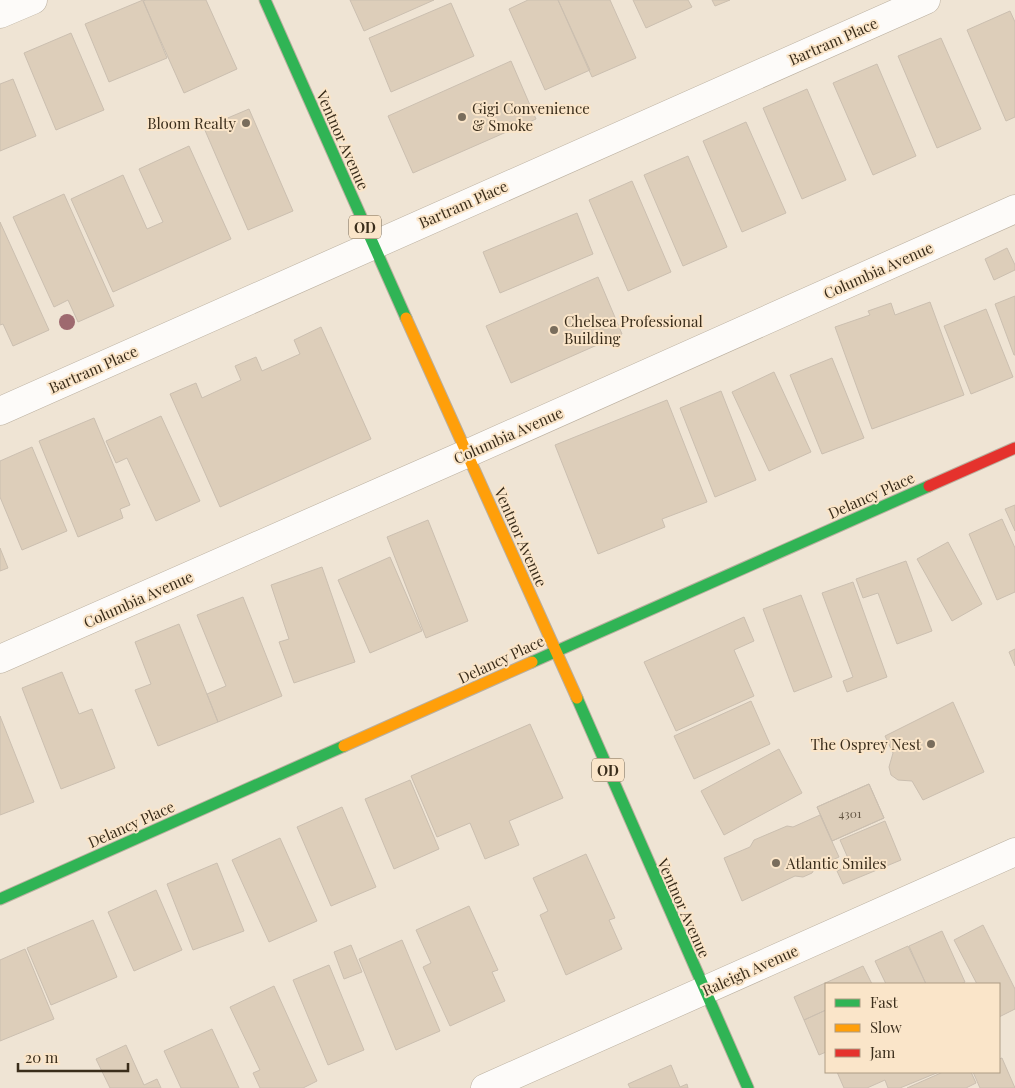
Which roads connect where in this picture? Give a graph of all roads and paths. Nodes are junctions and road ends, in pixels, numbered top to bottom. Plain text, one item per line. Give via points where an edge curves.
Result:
1 (33, 0) edge
2 (265, 0) edge
3 (926, 0) edge
4 (0, 14) edge
5 (1015, 209) edge
6 (372, 245) junction
7 (0, 410) edge
8 (1015, 448) edge
9 (466, 454) junction
10 (555, 651) junction
11 (0, 659) edge
12 (1015, 852) edge
13 (0, 899) edge
14 (704, 990) junction
15 (485, 1088) edge
16 (748, 1088) edge

1 - 4 street
2 - 6 main road, Ventnor Avenue / OD
3 - 6 street, Bartram Place
5 - 9 street, Columbia Avenue
6 - 7 street, Bartram Place
6 - 9 main road, Ventnor Avenue / OD
8 - 10 main road, Delancy Place
9 - 10 main road, Ventnor Avenue / OD
9 - 11 street, Columbia Avenue
10 - 13 main road, Delancy Place
10 - 14 main road, Ventnor Avenue / OD
12 - 14 street, Raleigh Avenue
14 - 15 street, Raleigh Avenue
14 - 16 main road, Ventnor Avenue / OD

